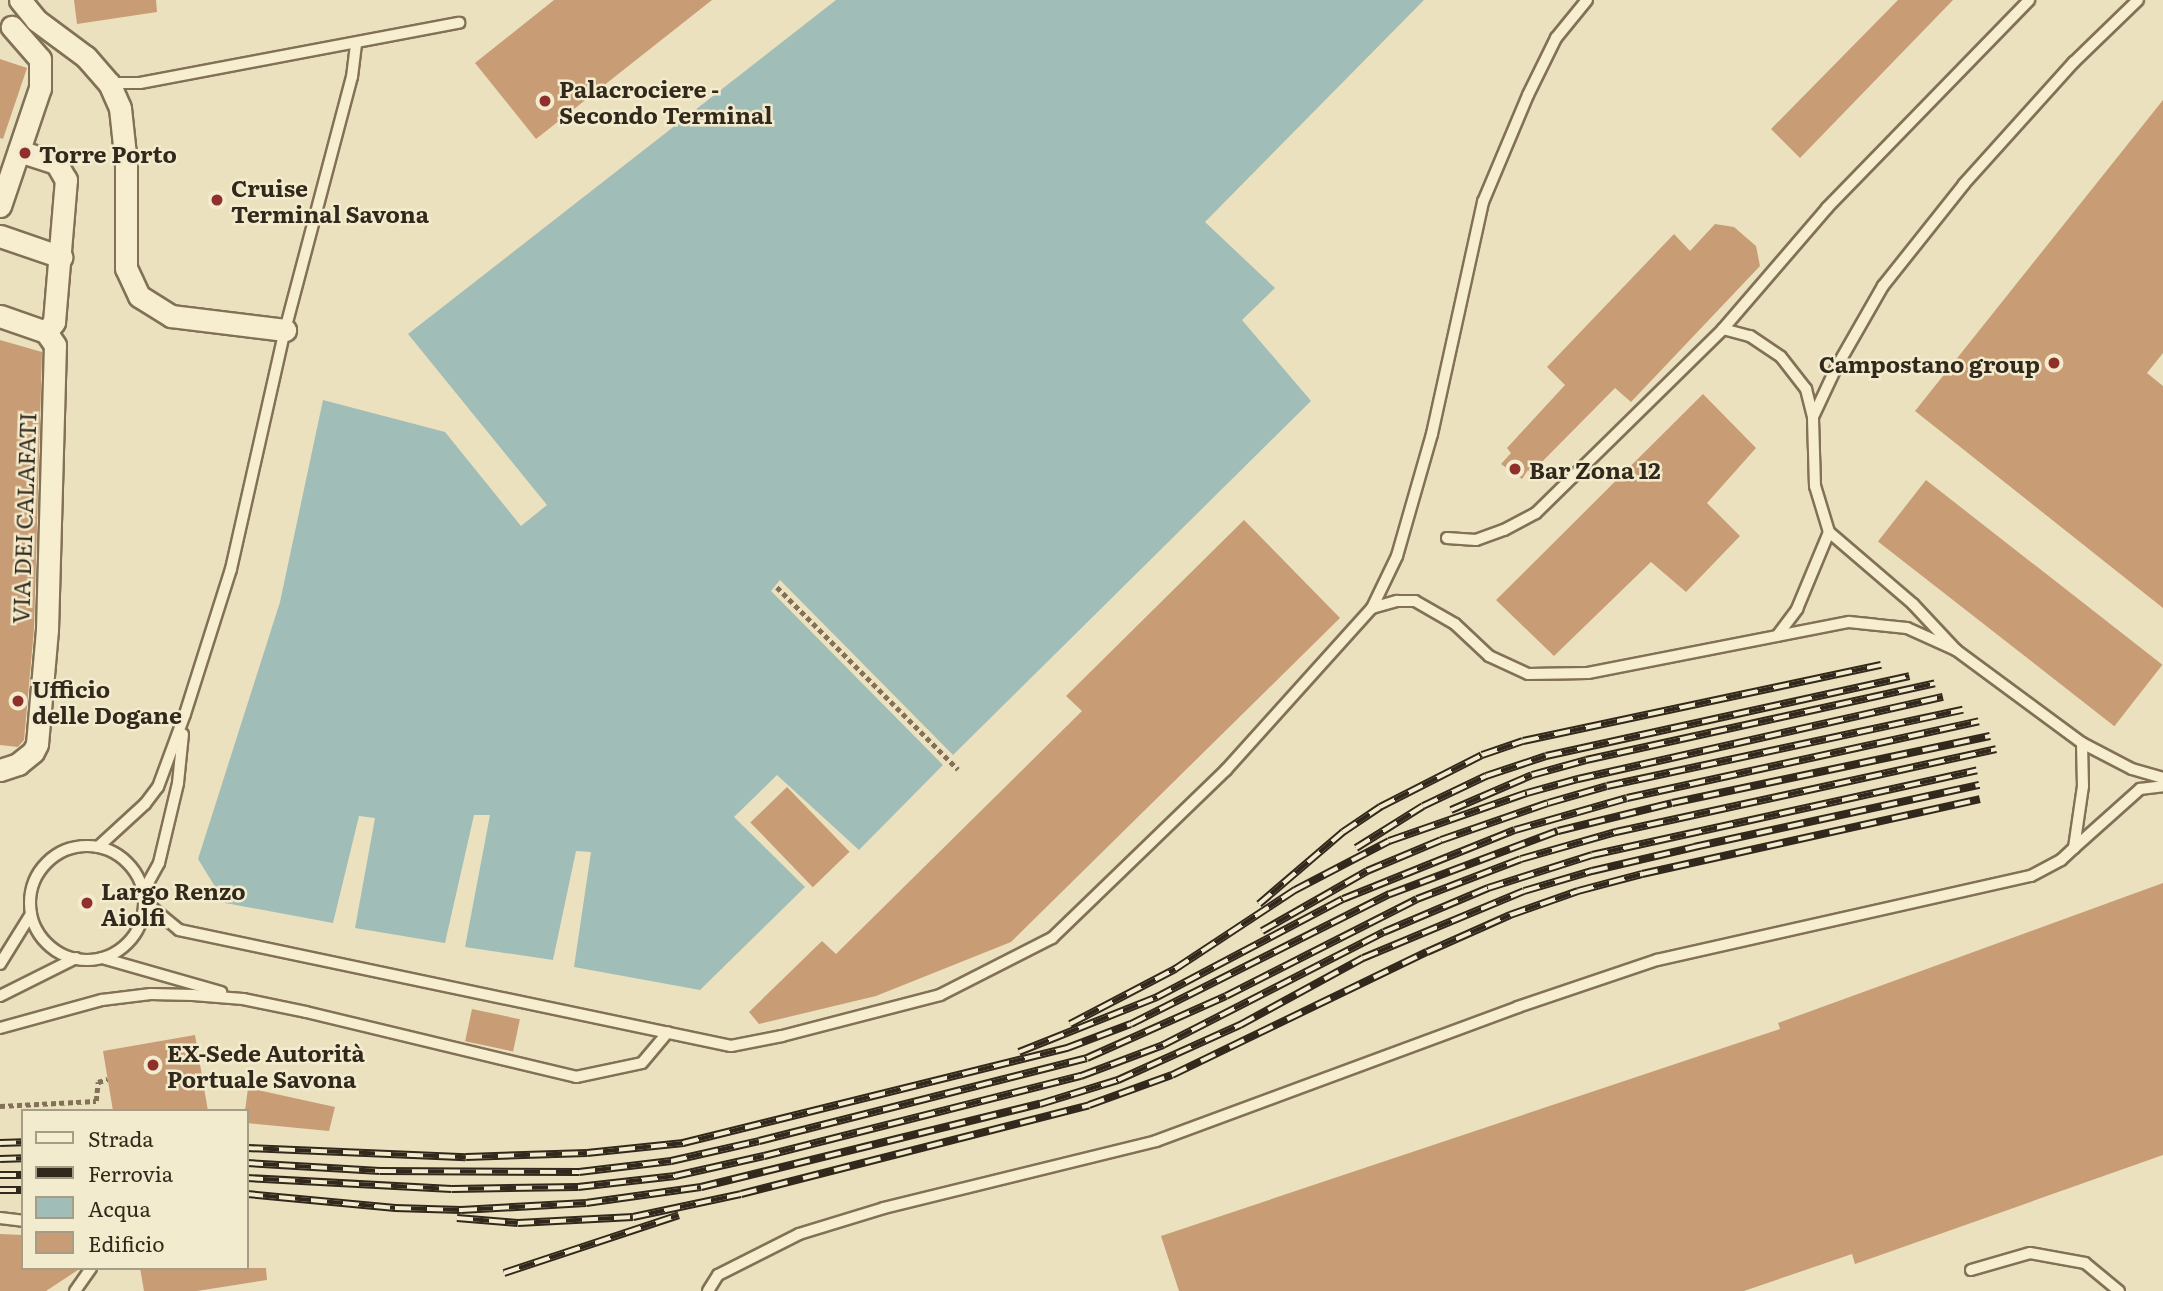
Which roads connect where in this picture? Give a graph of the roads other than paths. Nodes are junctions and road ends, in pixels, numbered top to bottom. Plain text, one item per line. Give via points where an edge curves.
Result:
1 (20, 0) edge
2 (1587, 0) edge
3 (2029, 0) edge
4 (2137, 0) edge
5 (459, 23) dead end
6 (6, 24) edge
7 (60, 35) junction
8 (356, 43) junction
9 (109, 83) junction
10 (19, 151) junction
11 (0, 206) edge
12 (0, 236) edge
13 (61, 257) junction
14 (0, 316) edge
15 (1723, 329) junction
16 (285, 330) junction
17 (46, 332) junction
18 (1813, 417) junction
19 (1829, 532) junction
20 (1447, 538) dead end
21 (1372, 608) junction
22 (1777, 636) junction
23 (1956, 650) junction
24 (185, 714) junction
25 (2082, 743) junction
26 (0, 770) edge
27 (2163, 778) edge
28 (2163, 786) edge
29 (98, 847) junction
30 (2074, 848) junction
31 (143, 897) junction
32 (31, 914) junction
33 (76, 958) junction
34 (100, 958) junction
35 (0, 964) edge
36 (0, 996) edge
37 (243, 999) junction
38 (0, 1028) edge
39 (668, 1032) junction
40 (0, 1218) edge
41 (21, 1221) edge
42 (1971, 1269) dead end
43 (91, 1270) edge
44 (75, 1291) edge
45 (708, 1291) edge
46 (2119, 1291) edge

1 - 7 street via 36,20
2 - 21 lane via 1556,38 1483,202 1432,434 1403,539
3 - 15 lane via 1828,208
4 - 18 lane via 1964,184 1883,285
5 - 8 lane
6 - 7 street
6 - 10 street via 40,59 40,88
7 - 9 street
8 - 9 lane via 140,83
8 - 16 lane via 352,77
9 - 16 street via 120,108 126,164 126,268 139,296 171,316
10 - 11 street
10 - 13 street via 56,163 66,180
12 - 13 street
13 - 17 street via 54,322
14 - 17 street
15 - 18 lane via 1750,336 1781,357 1806,389
15 - 20 lane via 1536,513 1476,540
16 - 24 lane via 231,569
17 - 26 street, VIA DEI CALAFATI via 55,345 47,630 37,744 18,764
18 - 19 lane via 1815,486
19 - 22 lane via 1797,609
19 - 23 lane via 1913,604
21 - 22 lane via 1415,601 1455,624 1489,656 1528,674 1588,673
21 - 39 lane via 1226,769 1052,938 940,995 782,1037 731,1045
22 - 23 lane via 1849,622 1907,628
23 - 25 lane
24 - 29 lane via 158,787
24 - 31 lane via 178,783 159,863
25 - 27 lane via 2132,769
25 - 30 lane via 2083,786
28 - 30 lane via 2140,789
29 - 31 lane via 128,863
29 - 32 lane via 76,847 47,862 35,879
30 - 45 lane via 2031,876 1657,960 1156,1141 884,1208 799,1234 718,1275
31 - 34 lane via 141,921 131,938
31 - 39 lane via 179,930
32 - 33 lane via 47,942
32 - 35 lane
33 - 34 lane
33 - 36 lane
34 - 37 lane
37 - 38 lane via 151,994 102,1000
37 - 39 lane via 576,1077 642,1063
40 - 41 lane
42 - 46 lane via 2030,1253 2085,1263
43 - 44 lane

